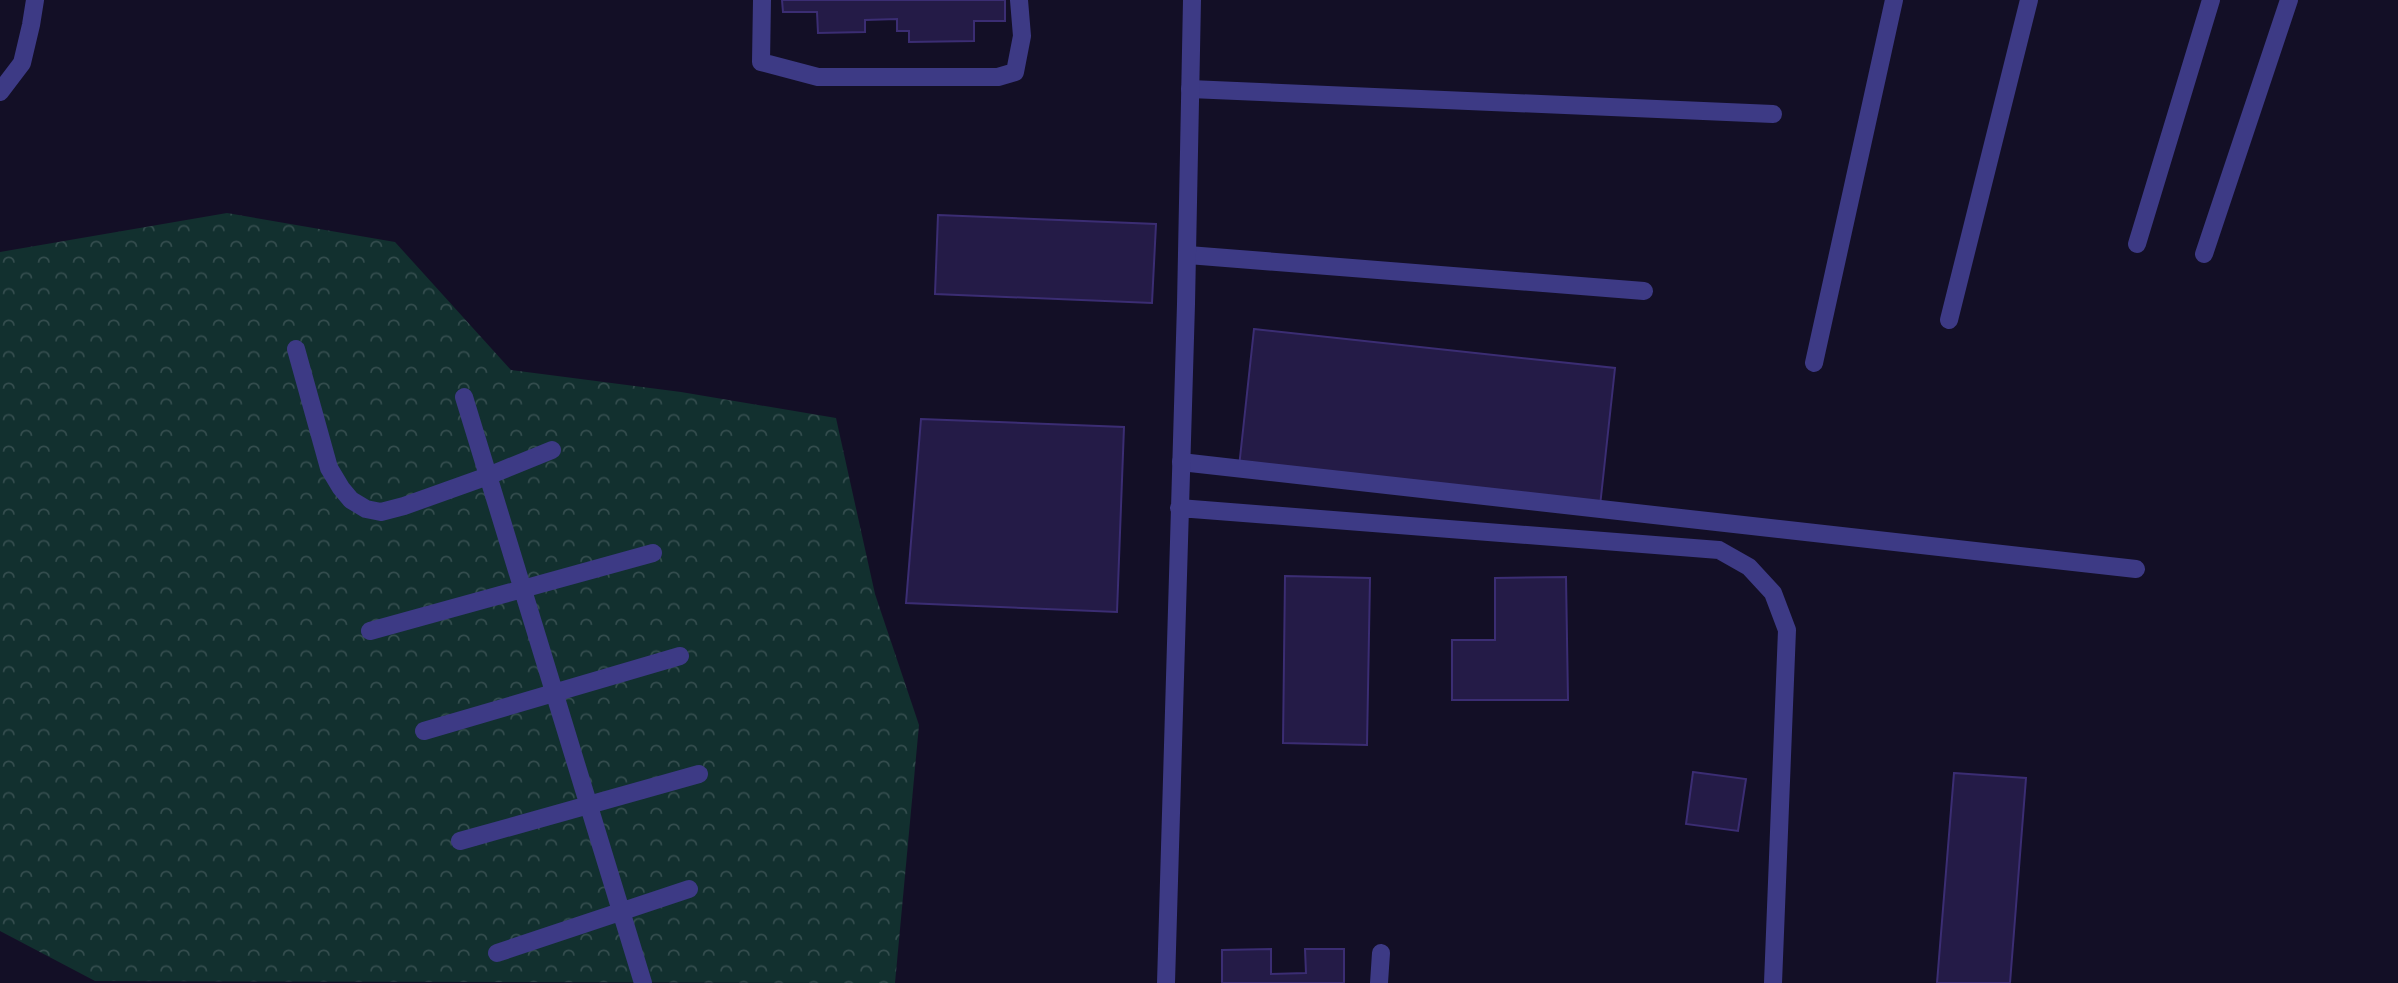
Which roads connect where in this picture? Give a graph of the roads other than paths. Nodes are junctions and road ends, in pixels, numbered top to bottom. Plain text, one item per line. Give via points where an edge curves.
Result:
1 (35, 0) edge
2 (762, 0) edge
3 (1019, 0) edge
4 (1192, 0) edge
5 (1894, 0) edge
6 (2029, 0) edge
7 (2211, 0) edge
8 (2289, 0) edge
9 (1190, 89) junction
10 (0, 92) edge
11 (1773, 114) dead end
12 (2137, 244) dead end
13 (2204, 254) dead end
14 (1188, 256) junction
15 (1643, 291) dead end
16 (1949, 320) dead end
17 (296, 349) dead end
18 (1814, 363) dead end
19 (464, 397) dead end
20 (552, 450) dead end
21 (1181, 462) junction
22 (488, 476) junction
23 (1179, 508) junction
24 (653, 553) dead end
25 (2136, 569) dead end
26 (522, 588) junction
27 (370, 631) dead end
28 (680, 656) dead end
29 (554, 693) junction
30 (424, 731) dead end
31 (699, 774) dead end
32 (589, 806) junction
33 (460, 841) dead end
34 (689, 889) dead end
35 (621, 912) junction
36 (497, 953) dead end
37 (1381, 953) dead end
38 (643, 983) edge
39 (1166, 983) edge
40 (1379, 983) edge
41 (1773, 983) edge

1 - 10 street via 22,63
2 - 3 street via 761,62 818,78 998,78 1015,72 1022,36
4 - 9 street
5 - 18 street
6 - 16 street
7 - 12 street
8 - 13 street
9 - 11 street
9 - 14 street
14 - 15 street
14 - 21 street
17 - 22 street via 329,468 351,500 381,512
19 - 22 street
20 - 22 street
21 - 23 street
21 - 25 street
22 - 26 street
23 - 39 street
23 - 41 street via 1720,550 1749,567 1773,593 1787,629
24 - 26 street
26 - 27 street
26 - 29 street
28 - 29 street
29 - 30 street
29 - 32 street
31 - 32 street
32 - 33 street
32 - 35 street
34 - 35 street
35 - 36 street
35 - 38 street
37 - 40 street

